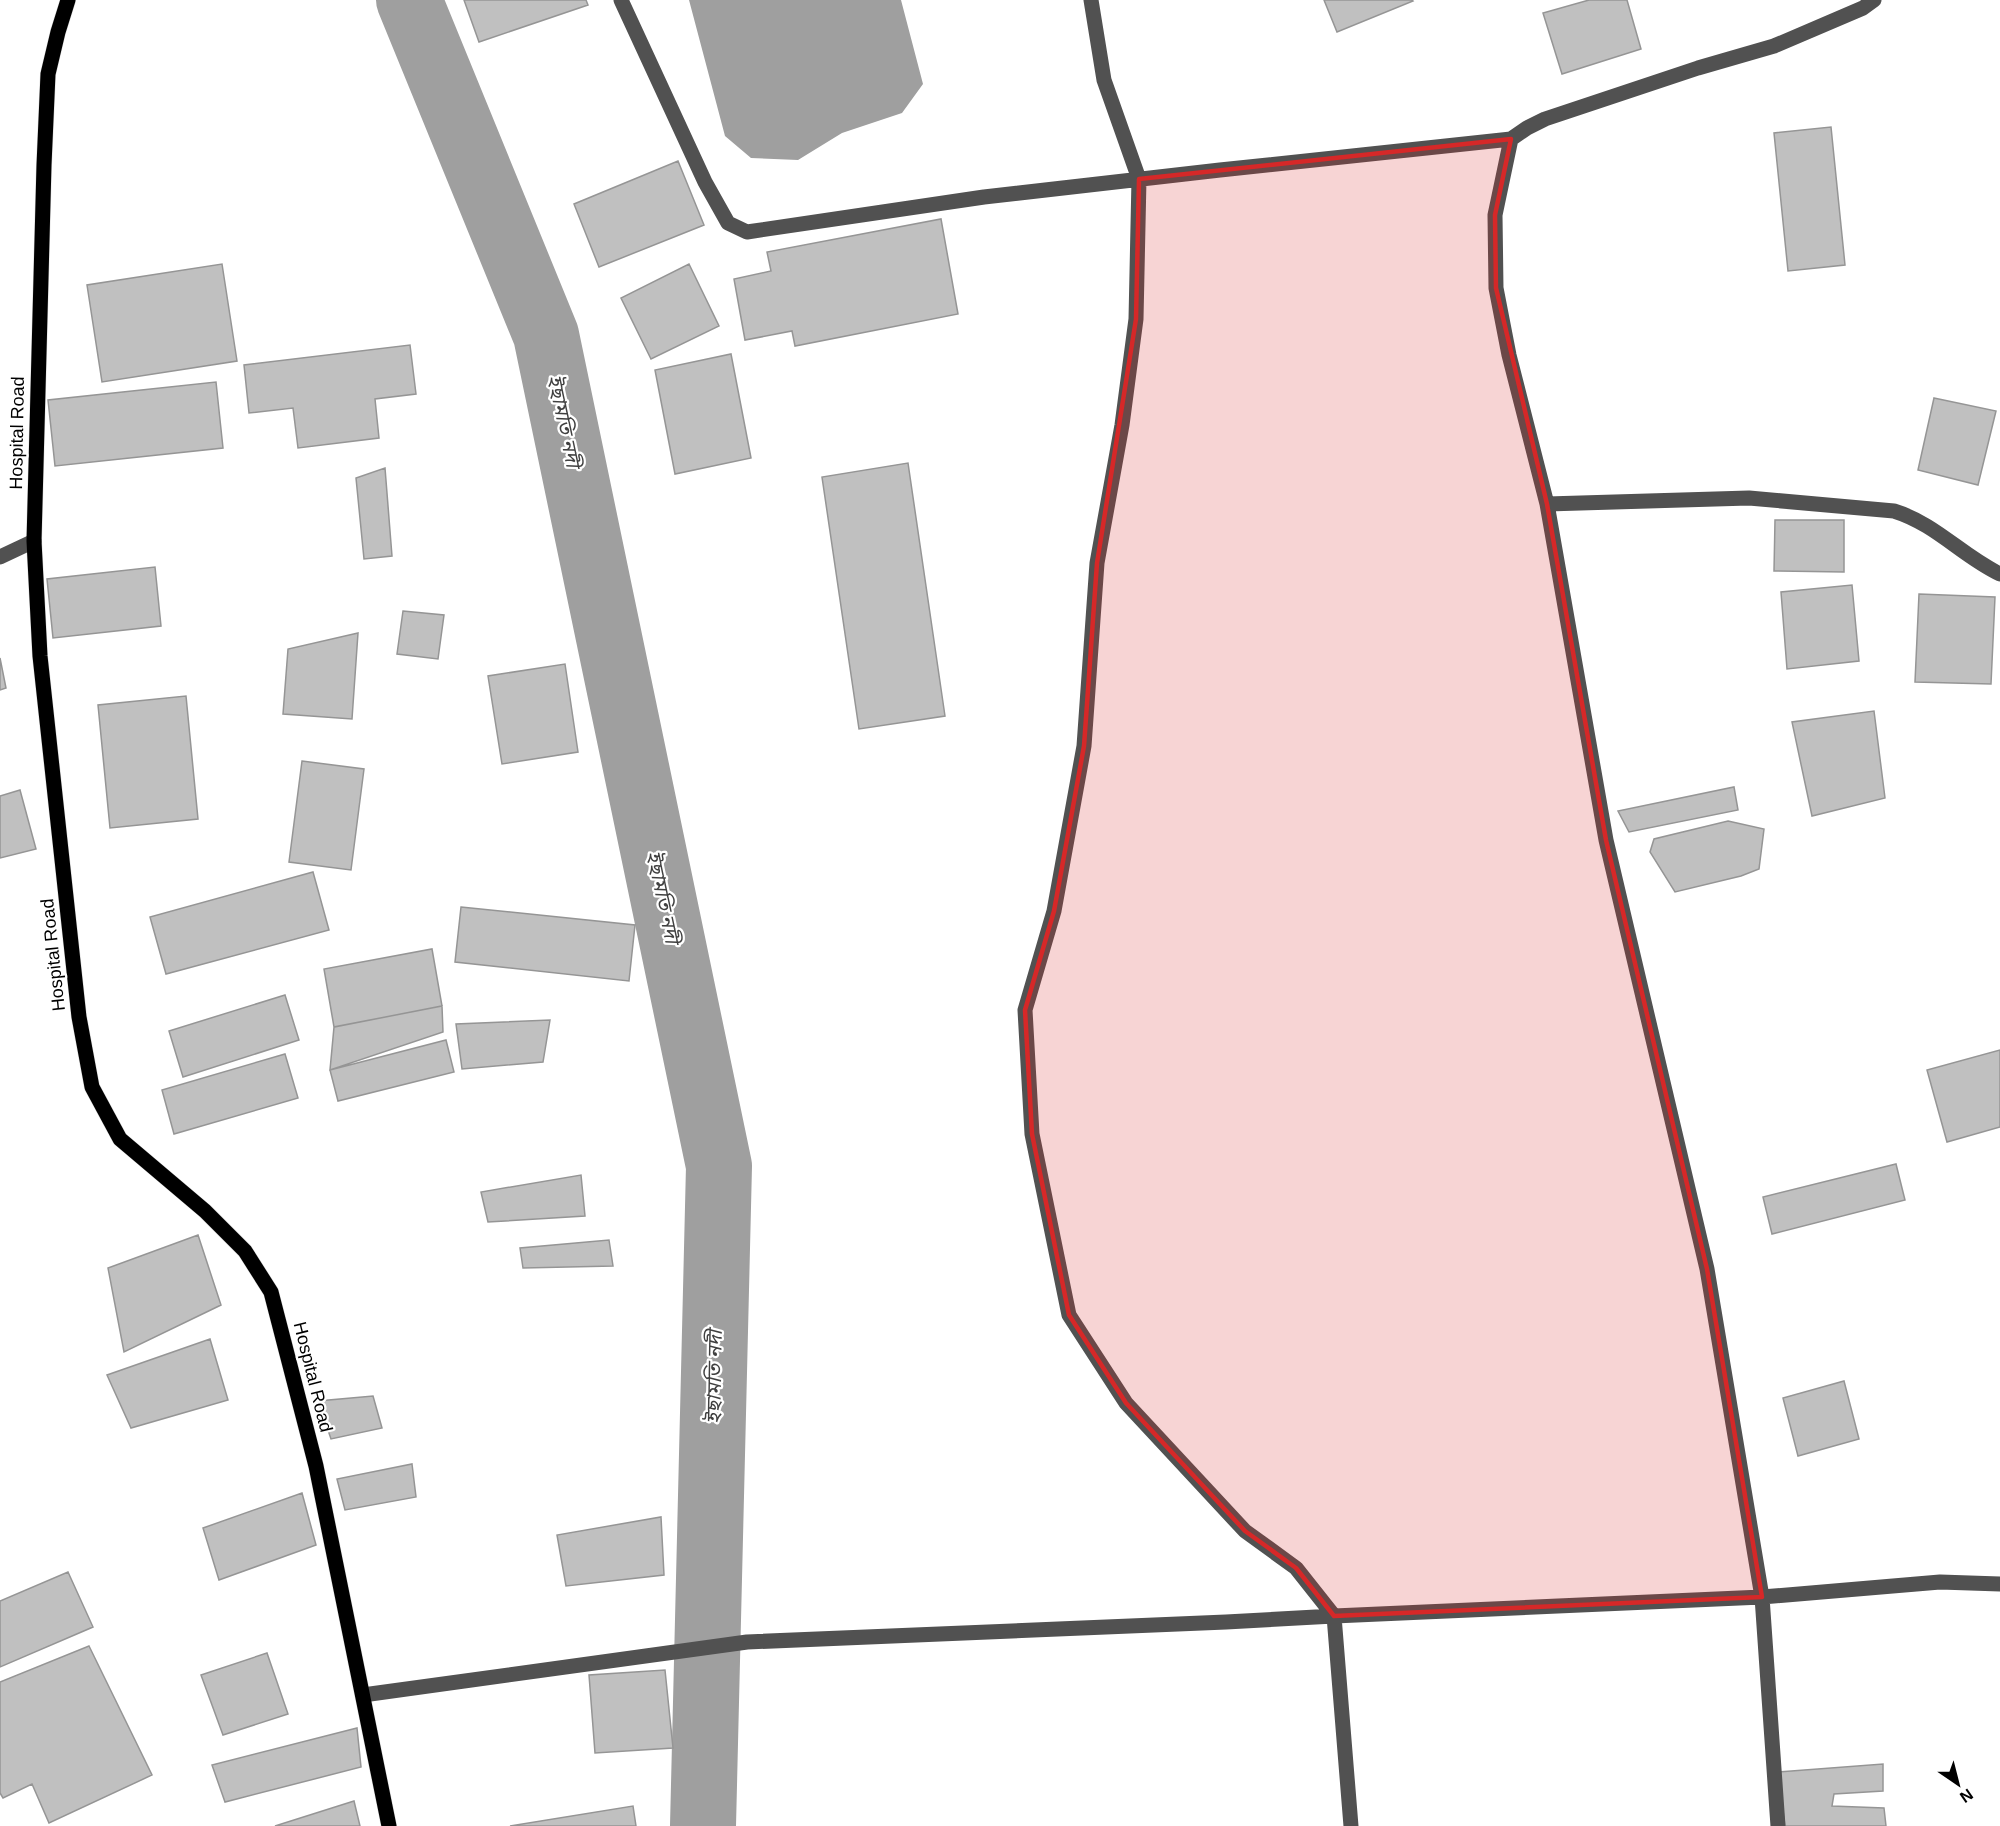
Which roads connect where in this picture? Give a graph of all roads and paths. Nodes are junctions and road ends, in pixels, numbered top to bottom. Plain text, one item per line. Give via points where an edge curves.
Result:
1 (68, 0) edge
2 (621, 0) edge
3 (1091, 0) edge
4 (1874, 0) edge
5 (1511, 139) junction
6 (1139, 179) junction
7 (1547, 504) junction
8 (34, 541) junction
9 (0, 557) edge
10 (2000, 574) edge
11 (2000, 1584) edge
12 (1762, 1597) junction
13 (1334, 1616) junction
14 (363, 1695) junction
15 (389, 1826) edge
16 (1352, 1826) edge
17 (1778, 1826) edge

1 - 8 main road, Hospital Road via 48,74
2 - 6 street via 705,182 728,223 747,232
3 - 6 street via 1104,80
4 - 5 street via 1774,46 1565,112
5 - 6 street
5 - 7 street via 1495,215 1496,288
6 - 13 street via 1136,319 1097,563 1084,746 1054,911 1026,1010 1032,1134 1069,1315 1126,1403 1245,1531 1296,1568
7 - 10 street via 1749,498 1894,511 1925,523
7 - 12 street via 1606,840 1707,1269
8 - 9 street
8 - 14 main road, Hospital Road via 40,656 79,1017 92,1087 120,1139 205,1211 245,1251 271,1292 316,1466
11 - 12 street via 1940,1582
12 - 13 street
12 - 17 street
13 - 14 street via 747,1642
13 - 16 street
14 - 15 main road, Hospital Road

